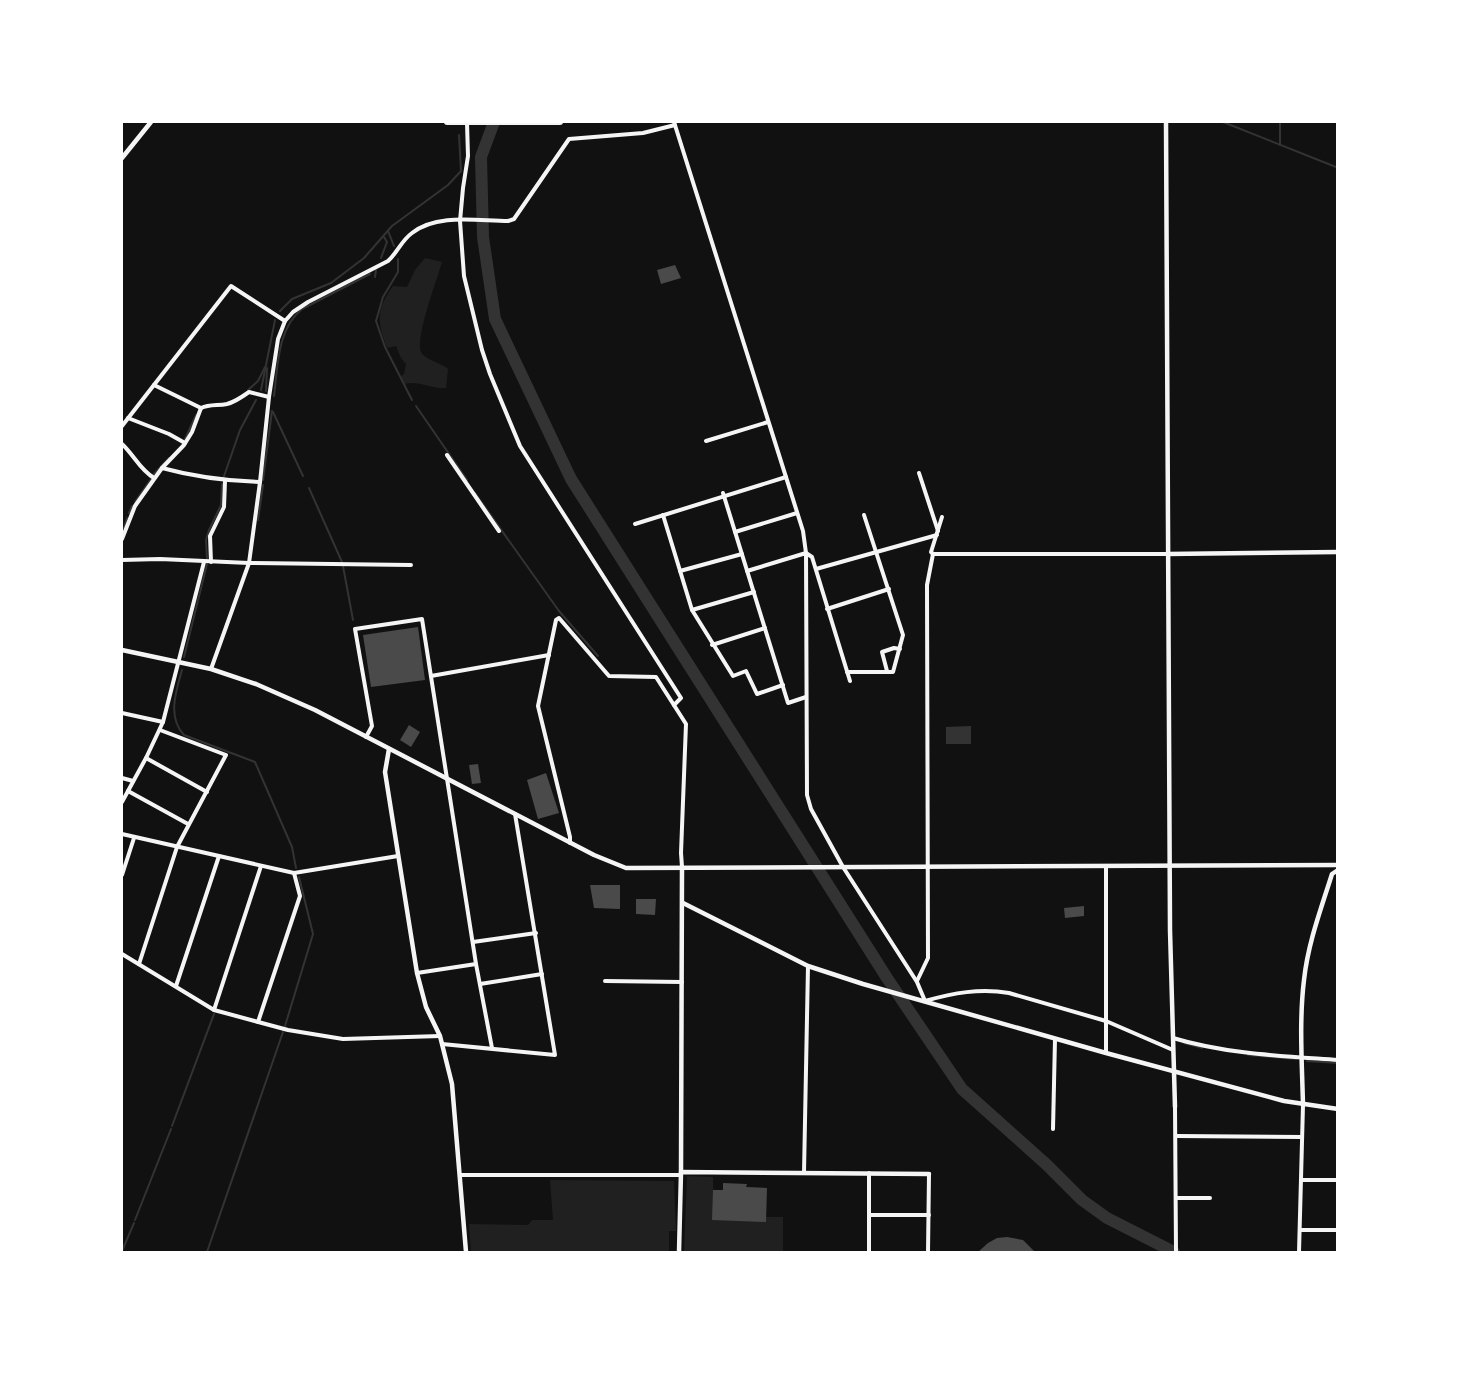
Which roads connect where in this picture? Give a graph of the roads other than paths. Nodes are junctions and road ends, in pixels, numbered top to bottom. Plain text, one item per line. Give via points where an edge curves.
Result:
1 (151, 122) edge
2 (447, 122) edge
3 (560, 122) edge
4 (1166, 122) edge
5 (467, 123) edge
6 (474, 123) edge
7 (529, 123) edge
8 (674, 123) edge
9 (122, 158) edge
10 (462, 221) junction
11 (285, 321) junction
12 (154, 384) junction
13 (268, 397) junction
14 (201, 408) junction
15 (128, 418) junction
16 (768, 422) junction
17 (122, 426) edge
18 (706, 441) dead end
19 (185, 443) junction
20 (122, 444) edge
21 (447, 455) dead end
22 (162, 468) junction
23 (919, 473) dead end
24 (786, 477) junction
25 (154, 478) junction
26 (225, 481) junction
27 (260, 482) junction
28 (724, 495) junction
29 (797, 513) junction
30 (663, 515) junction
31 (864, 515) dead end
32 (942, 517) dead end
33 (635, 524) dead end
34 (499, 531) dead end
35 (123, 532) edge
36 (735, 532) junction
37 (937, 533) junction
38 (122, 539) edge
39 (877, 552) junction
40 (1338, 552) edge
41 (742, 554) junction
42 (806, 554) junction
43 (933, 554) junction
44 (1167, 554) junction
45 (122, 560) edge
46 (204, 562) junction
47 (211, 562) junction
48 (249, 563) junction
49 (411, 565) dead end
50 (816, 569) junction
51 (680, 571) junction
52 (747, 571) junction
53 (889, 589) junction
54 (754, 592) junction
55 (827, 609) junction
56 (692, 610) junction
57 (765, 628) junction
58 (712, 645) junction
59 (900, 649) junction
60 (122, 650) edge
61 (549, 655) junction
62 (178, 661) junction
63 (211, 669) junction
64 (847, 672) junction
65 (887, 672) junction
66 (430, 676) junction
67 (850, 681) dead end
68 (783, 685) junction
69 (806, 697) junction
70 (674, 705) junction
71 (122, 713) edge
72 (163, 722) junction
73 (159, 730) junction
74 (366, 737) junction
75 (389, 749) junction
76 (146, 758) junction
77 (122, 778) edge
78 (446, 778) junction
79 (133, 781) junction
80 (128, 790) junction
81 (207, 792) junction
82 (122, 802) edge
83 (515, 814) junction
84 (188, 824) junction
85 (122, 834) edge
86 (134, 838) junction
87 (570, 843) junction
88 (177, 847) junction
89 (219, 856) junction
90 (398, 856) junction
91 (1338, 865) edge
92 (261, 866) junction
93 (927, 866) junction
94 (1169, 866) junction
95 (682, 867) junction
96 (843, 867) junction
97 (1106, 867) junction
98 (1338, 870) edge
99 (294, 873) junction
100 (122, 875) edge
101 (683, 903) junction
102 (536, 933) junction
103 (473, 942) junction
104 (122, 954) edge
105 (476, 963) junction
106 (139, 964) junction
107 (808, 966) junction
108 (417, 973) junction
109 (542, 974) junction
110 (605, 981) dead end
111 (682, 982) junction
112 (916, 982) junction
113 (480, 984) junction
114 (176, 986) junction
115 (925, 1000) junction
116 (214, 1010) junction
117 (1106, 1021) junction
118 (258, 1022) junction
119 (440, 1036) junction
120 (1173, 1038) junction
121 (1055, 1039) junction
122 (442, 1044) junction
123 (492, 1047) junction
124 (1173, 1050) junction
125 (1106, 1053) junction
126 (1302, 1058) junction
127 (1338, 1060) edge
128 (1174, 1071) junction
129 (1303, 1105) junction
130 (1175, 1107) joint
131 (1338, 1109) edge
132 (1053, 1130) dead end
133 (1176, 1136) junction
134 (1302, 1137) junction
135 (681, 1173) junction
136 (804, 1173) junction
137 (869, 1173) junction
138 (929, 1174) joint
139 (460, 1175) junction
140 (1301, 1180) junction
141 (1338, 1180) edge
142 (1177, 1198) junction
143 (1210, 1198) dead end
144 (869, 1215) junction
145 (929, 1215) junction
146 (1300, 1230) junction
147 (1338, 1230) edge
148 (466, 1252) edge
149 (679, 1252) edge
150 (869, 1252) edge
151 (928, 1252) edge
152 (1176, 1252) edge
153 (1299, 1252) edge

1 - 9 street
2 - 5 highway
3 - 7 highway
4 - 44 street
5 - 6 highway
5 - 10 street
6 - 7 highway
8 - 10 street via 643,133 569,139 514,219
8 - 16 street
10 - 11 street via 434,221 414,231 388,261 309,302
10 - 70 street via 464,276 482,350 502,405 520,446 681,698
11 - 12 street via 231,286
11 - 13 street
12 - 14 street
12 - 15 street
13 - 14 street via 249,392 225,405
13 - 27 street
14 - 19 street
15 - 17 street
15 - 19 street
16 - 18 street
16 - 24 street
19 - 22 street
20 - 25 street
21 - 34 street
22 - 25 street
22 - 26 street
23 - 37 street
24 - 28 street
24 - 29 street
25 - 35 street
26 - 27 street
26 - 47 street via 224,507 210,536
27 - 48 street
28 - 30 street
28 - 36 street
29 - 36 street
29 - 42 street
30 - 33 street
30 - 51 street
31 - 39 street
32 - 37 street
35 - 38 street
36 - 41 street
37 - 39 street
37 - 43 street
39 - 50 street
39 - 53 street
40 - 44 street
41 - 51 street
41 - 52 street
42 - 50 street via 812,557
42 - 52 street
42 - 69 street
43 - 44 street
43 - 93 street via 927,585
44 - 94 street
45 - 46 street
46 - 47 street
46 - 62 street
47 - 48 street
48 - 49 street
48 - 63 street
50 - 55 street
51 - 56 street
52 - 54 street
53 - 55 street
53 - 59 street via 903,635
54 - 56 street
54 - 57 street
55 - 64 street
56 - 58 street
57 - 58 street
57 - 68 street
58 - 68 street via 733,676 746,671 757,694
59 - 65 street via 893,672
59 - 65 street via 882,652
60 - 62 street
61 - 66 street
61 - 70 street via 559,618 609,676 656,677
61 - 87 street via 538,706
62 - 63 street
62 - 72 street
63 - 74 street via 256,684
64 - 65 street
64 - 67 street
66 - 74 street via 422,619 355,629 372,726
66 - 78 street
68 - 69 street via 788,703
69 - 96 street via 807,795
70 - 95 street via 687,732
71 - 72 street
72 - 73 street
73 - 76 street
73 - 81 street via 226,755
74 - 75 street
75 - 78 street
75 - 90 street via 385,772
76 - 79 street
76 - 81 street
77 - 79 street
78 - 83 street
78 - 103 street
79 - 80 street
80 - 82 street
80 - 84 street
81 - 84 street
83 - 87 street
83 - 102 street
84 - 88 street
85 - 86 street
86 - 88 street
86 - 100 street
87 - 95 street via 626,868
88 - 89 street
88 - 106 street
89 - 92 street
89 - 114 street
90 - 99 street
90 - 108 street
91 - 94 street
92 - 99 street
92 - 116 street
93 - 96 street
93 - 97 street
93 - 112 street via 928,958
94 - 97 street
94 - 120 street
95 - 96 street
95 - 101 street
96 - 112 street
97 - 117 street
98 - 126 street via 1332,874 1311,942 1302,998
99 - 118 street via 300,896
101 - 107 street
101 - 111 street
102 - 103 street
102 - 109 street
103 - 105 street
104 - 106 street
105 - 108 street
105 - 113 street
106 - 114 street
107 - 115 street
107 - 136 street
108 - 119 street via 426,1007
109 - 113 street
109 - 123 street via 555,1055
110 - 111 street
111 - 135 street
112 - 115 street
113 - 123 street
114 - 116 street
115 - 117 street via 994,990
115 - 121 street
116 - 118 street
117 - 124 street
117 - 125 street
118 - 119 street via 343,1039
119 - 122 street
120 - 124 street
120 - 126 street via 1229,1051
121 - 125 street
121 - 132 street
122 - 123 street
122 - 139 street via 452,1084
124 - 128 street
125 - 128 street
126 - 127 street
126 - 129 street
128 - 129 street
128 - 130 street
129 - 131 street
129 - 134 street
130 - 133 street
133 - 134 street
133 - 142 street
134 - 140 street
135 - 136 street
135 - 139 street
135 - 149 street
136 - 137 street
137 - 138 street
137 - 144 street
138 - 145 street
139 - 148 street
140 - 141 street
140 - 146 street
142 - 143 street
142 - 152 street
144 - 145 street
144 - 150 street
145 - 151 street
146 - 147 street
146 - 153 street

